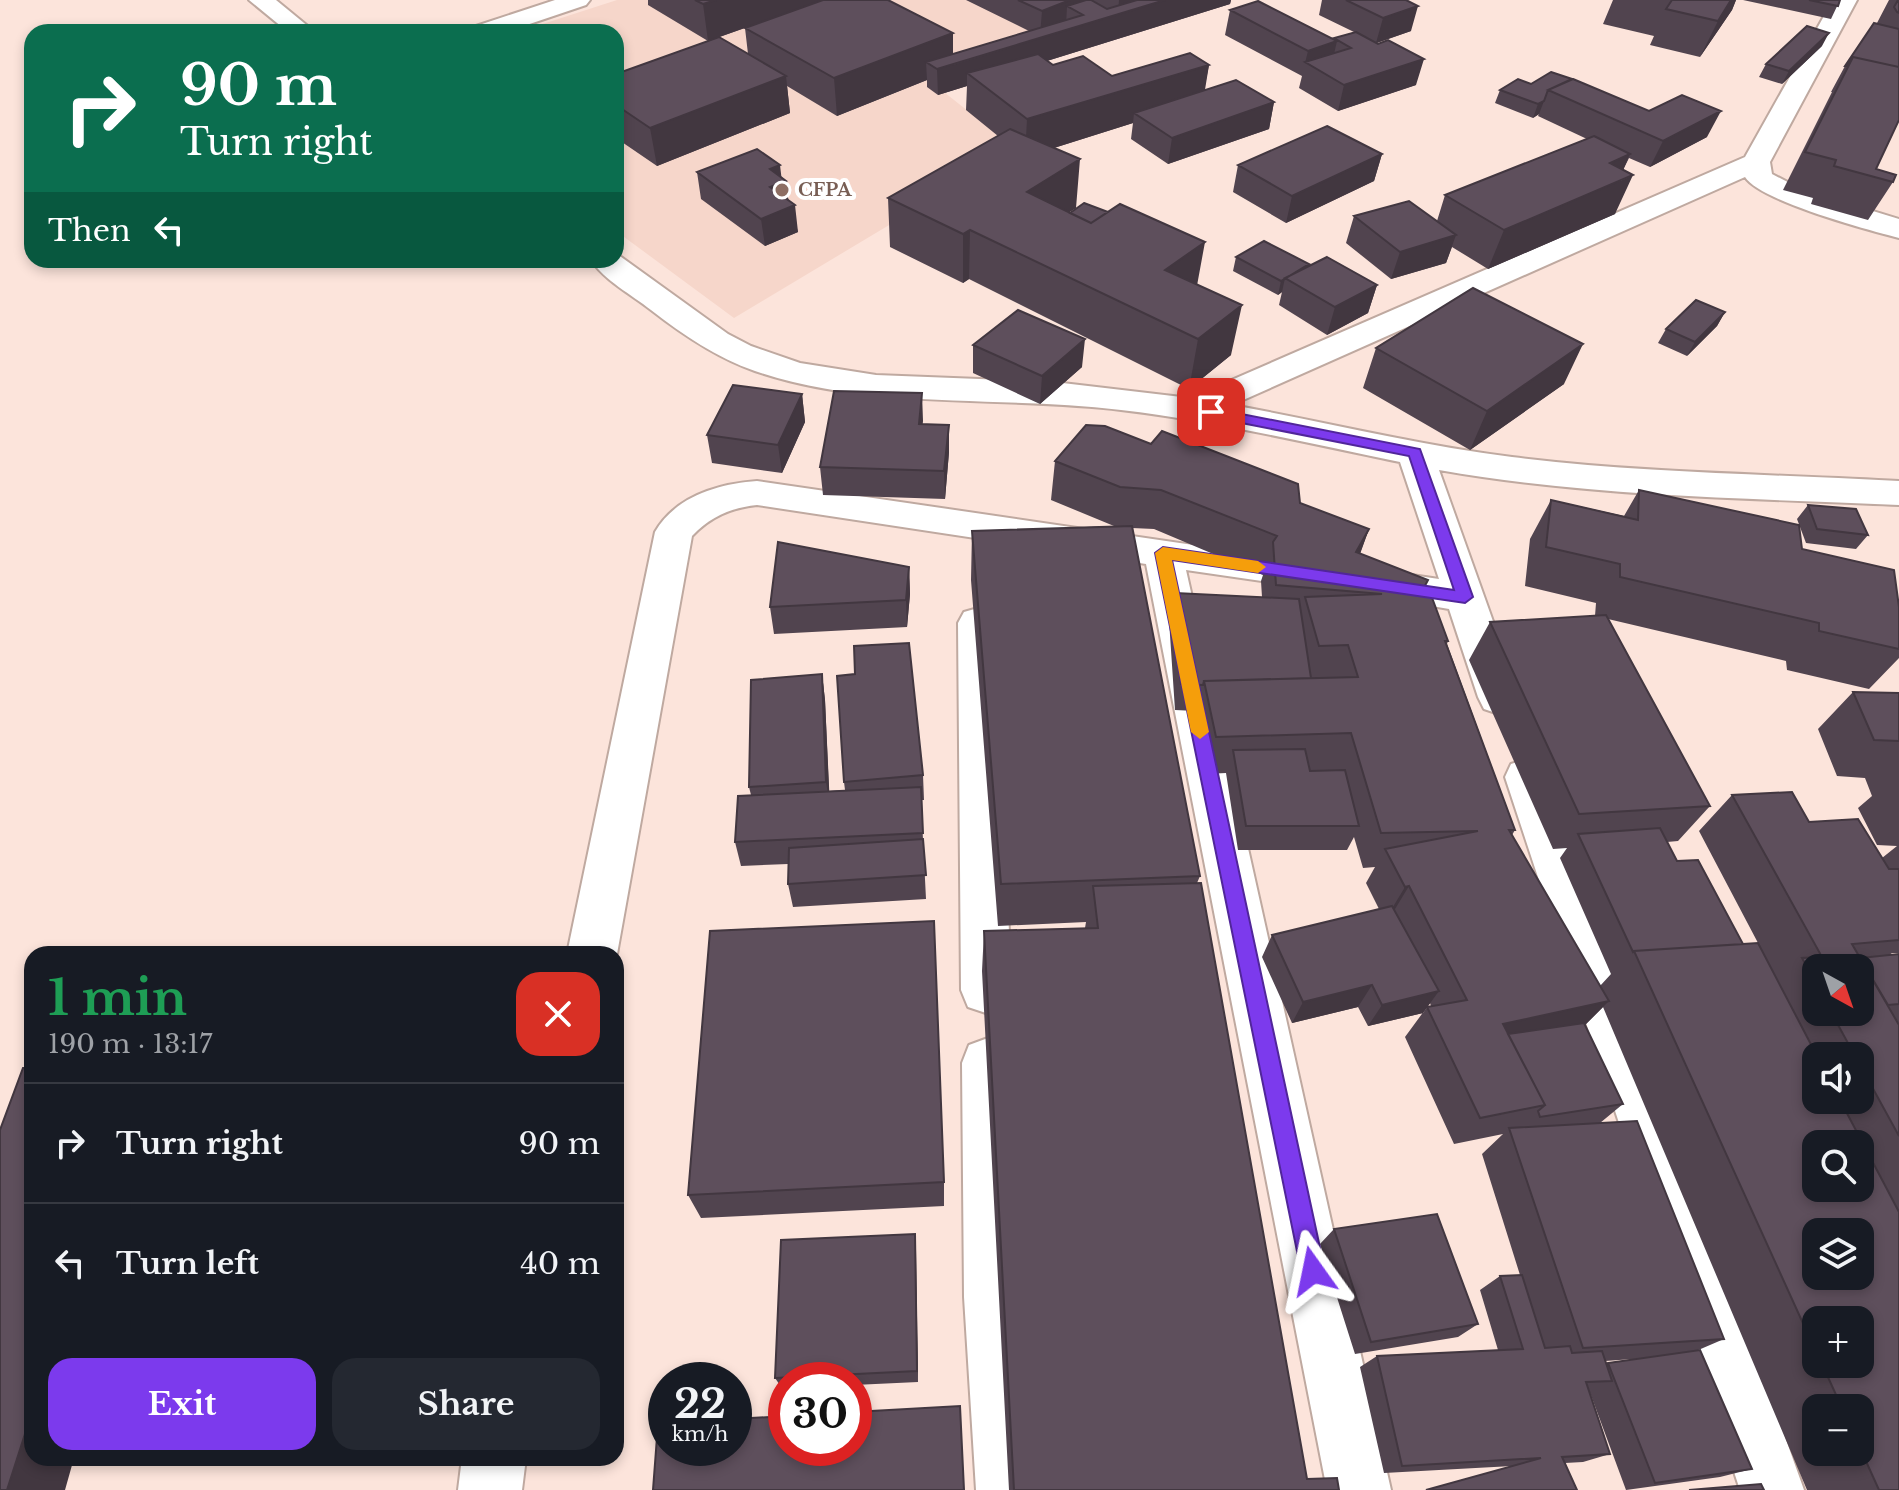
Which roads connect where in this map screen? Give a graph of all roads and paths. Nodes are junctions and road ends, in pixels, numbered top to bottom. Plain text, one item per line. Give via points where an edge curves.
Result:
1 (261, 0) edge
2 (578, 0) edge
3 (1845, 0) edge
4 (292, 24) edge
5 (506, 24) edge
6 (1756, 162) junction
7 (1899, 229) edge
8 (616, 268) edge
9 (1192, 410) junction
10 (1415, 452) junction
11 (1899, 493) edge
12 (975, 525) junction
13 (1163, 553) junction
14 (1465, 597) junction
15 (594, 946) edge
16 (493, 1466) edge
17 (490, 1490) edge
18 (1008, 1490) edge
19 (1359, 1490) edge
20 (1772, 1490) edge

1 - 4 street
2 - 5 street
3 - 6 street
6 - 7 street via 1759,178 1776,189
6 - 9 street
8 - 9 street via 683,323 718,343 793,372 876,386 1020,390
9 - 10 street
10 - 11 street via 1577,475
10 - 14 street
12 - 13 street
12 - 15 street via 757,493 734,494 689,514 674,532
12 - 18 street via 994,1297
13 - 14 street
13 - 19 street
14 - 20 street
16 - 17 street

